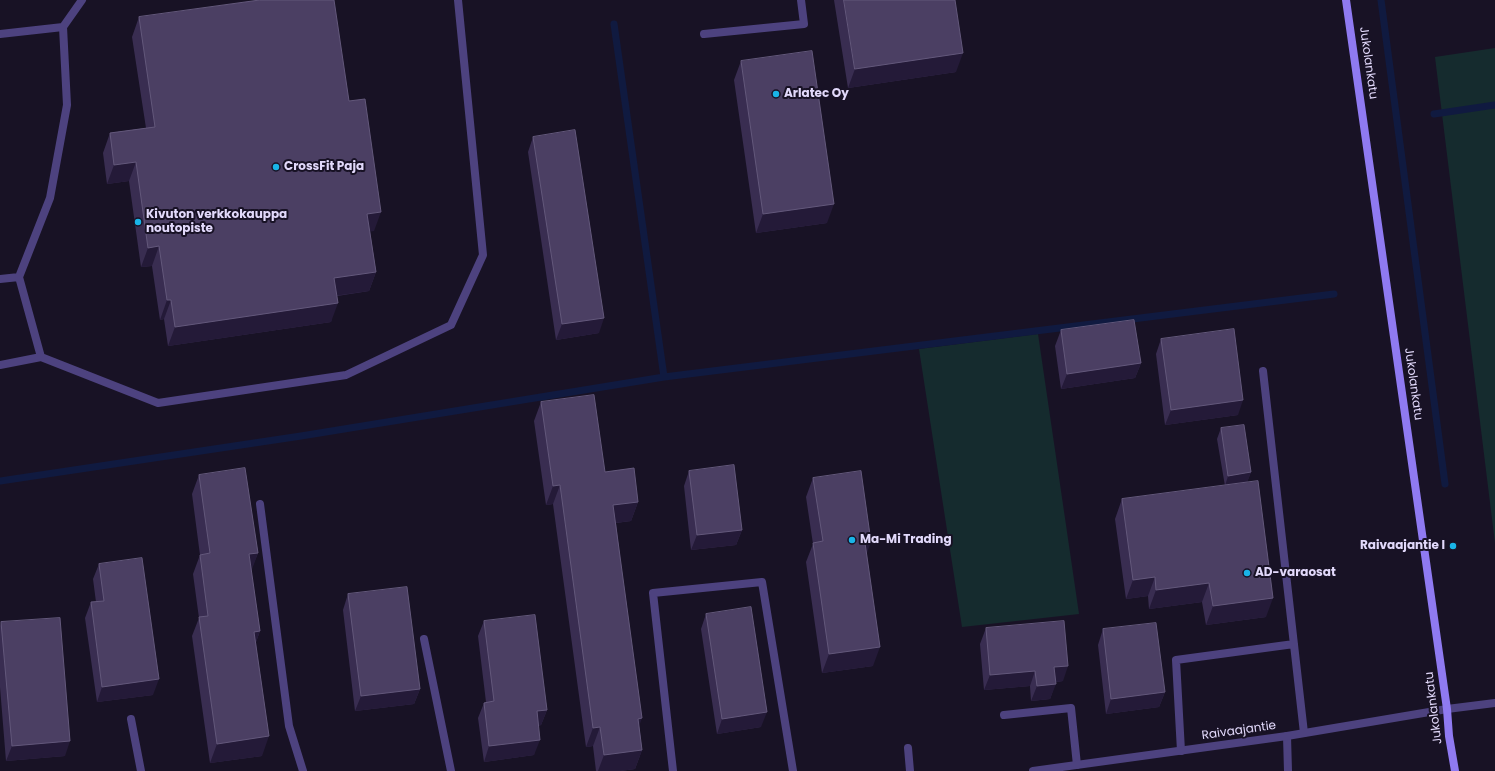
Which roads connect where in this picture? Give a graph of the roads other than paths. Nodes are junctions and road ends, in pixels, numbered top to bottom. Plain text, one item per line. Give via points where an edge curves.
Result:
1 (82, 0) edge
2 (458, 0) edge
3 (801, 0) edge
4 (1346, 0) edge
5 (63, 27) junction
6 (0, 34) edge
7 (704, 34) dead end
8 (19, 277) junction
9 (0, 279) edge
10 (41, 357) junction
11 (0, 365) edge
12 (1263, 371) dead end
13 (260, 504) dead end
14 (424, 639) dead end
15 (1294, 644) junction
16 (1495, 703) edge
17 (1448, 709) junction
18 (1004, 715) dead end
19 (131, 719) dead end
20 (1304, 733) junction
21 (1287, 736) junction
22 (908, 748) dead end
23 (1181, 751) junction
24 (1077, 765) junction
25 (141, 771) edge
26 (303, 771) edge
27 (451, 771) edge
28 (674, 771) edge
29 (793, 771) edge
30 (910, 771) edge
31 (1033, 771) edge
32 (1288, 771) edge
33 (1455, 771) edge

1 - 5 street
2 - 10 street via 483,255 451,325 346,375 158,403
3 - 7 street via 804,24
4 - 17 main road, Jukolankatu
5 - 6 street
5 - 8 street via 67,105 50,198
8 - 9 street
8 - 10 street
10 - 11 street
12 - 15 street
13 - 26 street via 289,726
14 - 27 street
15 - 20 street
15 - 23 street via 1176,660
16 - 17 street, Raivaajantie
17 - 20 street, Raivaajantie
17 - 33 main road, Jukolankatu via 1449,736
18 - 24 street via 1071,708
19 - 25 street
20 - 21 street, Raivaajantie
21 - 23 street, Raivaajantie
21 - 32 street
22 - 30 street
23 - 24 street, Raivaajantie
24 - 31 street, Raivaajantie
28 - 29 street via 653,593 762,582

